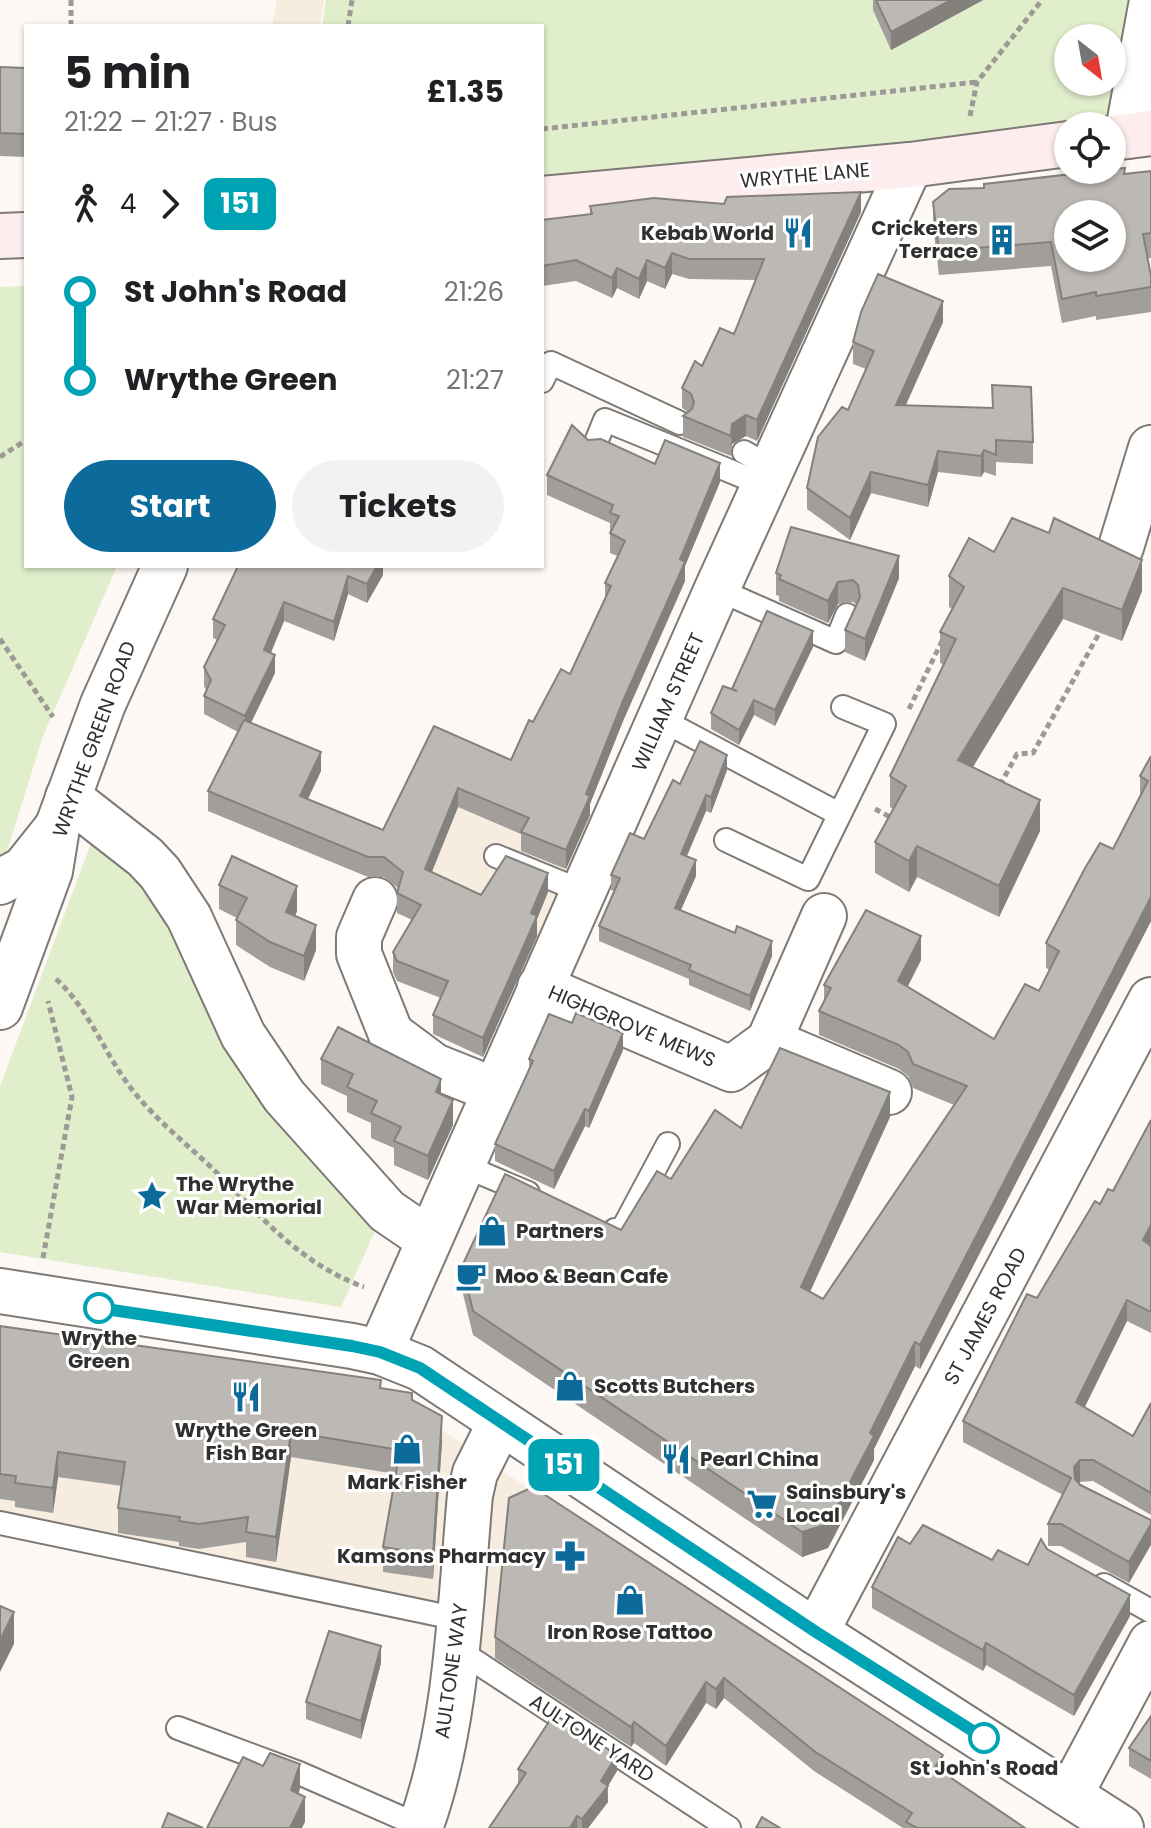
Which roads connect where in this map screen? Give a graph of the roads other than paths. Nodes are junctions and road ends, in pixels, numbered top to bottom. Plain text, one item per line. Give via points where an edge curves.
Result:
1 (1151, 6) edge
2 (1130, 136) edge
3 (1054, 146) edge
4 (910, 165) junction
5 (544, 199) edge
6 (24, 235) edge
7 (0, 236) edge
8 (544, 377) edge
9 (680, 423) dead end
10 (594, 447) edge
11 (1151, 448) edge
12 (760, 469) junction
13 (1121, 547) edge
14 (164, 568) edge
15 (717, 589) junction
16 (847, 615) dead end
17 (843, 707) dead end
18 (660, 719) junction
19 (62, 813) junction
20 (839, 814) junction
21 (726, 840) dead end
22 (496, 856) dead end
23 (0, 882) edge
24 (584, 892) junction
25 (375, 900) dead end
26 (824, 916) dead end
27 (540, 987) junction
28 (1151, 1000) edge
29 (0, 1007) edge
30 (769, 1041) junction
31 (494, 1090) junction
32 (889, 1092) edge
33 (668, 1144) dead end
34 (462, 1165) junction
35 (555, 1204) edge
36 (595, 1221) edge
37 (428, 1239) junction
38 (18, 1295) edge
39 (380, 1352) junction
40 (500, 1423) junction
41 (0, 1523) edge
42 (1081, 1573) edge
43 (1151, 1611) edge
44 (816, 1632) junction
45 (457, 1634) junction
46 (1151, 1643) edge
47 (178, 1728) dead end
48 (1071, 1793) junction
49 (420, 1827) edge
50 (729, 1828) edge
51 (1121, 1828) edge

1 - 2 street
3 - 4 main road, WRYTHE LANE
4 - 5 main road, WRYTHE LANE
4 - 12 street, WILLIAM STREET
6 - 7 main road
8 - 9 lane via 551,363
10 - 12 lane via 605,420
11 - 13 street
12 - 15 street, WILLIAM STREET
14 - 19 street, WRYTHE GREEN ROAD via 124,652
15 - 16 lane via 836,642
15 - 18 street, WILLIAM STREET
17 - 20 lane via 884,724
18 - 20 lane
18 - 24 street, WILLIAM STREET
19 - 23 street via 24,869
19 - 29 street, WRYTHE GREEN ROAD via 50,871
19 - 37 street via 145,857 160,873 189,917 243,1035 284,1096 387,1211
20 - 21 lane via 808,879
22 - 24 lane
24 - 27 street, WILLIAM STREET
25 - 31 street via 359,937 359,954 391,1034 434,1066
26 - 30 street, HIGHGROVE MEWS
27 - 30 street, HIGHGROVE MEWS via 731,1069
27 - 31 street, WILLIAM STREET
28 - 44 street, ST JAMES ROAD
30 - 32 street
31 - 34 street, WILLIAM STREET
33 - 36 lane via 621,1232
34 - 35 lane
34 - 37 street, WILLIAM STREET
37 - 39 street
38 - 39 street
39 - 40 street via 420,1368
40 - 44 street
40 - 45 street, AULTONE WAY via 470,1495
41 - 45 lane
42 - 43 lane
44 - 48 street
45 - 49 street, AULTONE WAY via 438,1766
45 - 50 lane, AULTONE YARD
46 - 48 street
47 - 49 lane via 299,1773
48 - 51 street

